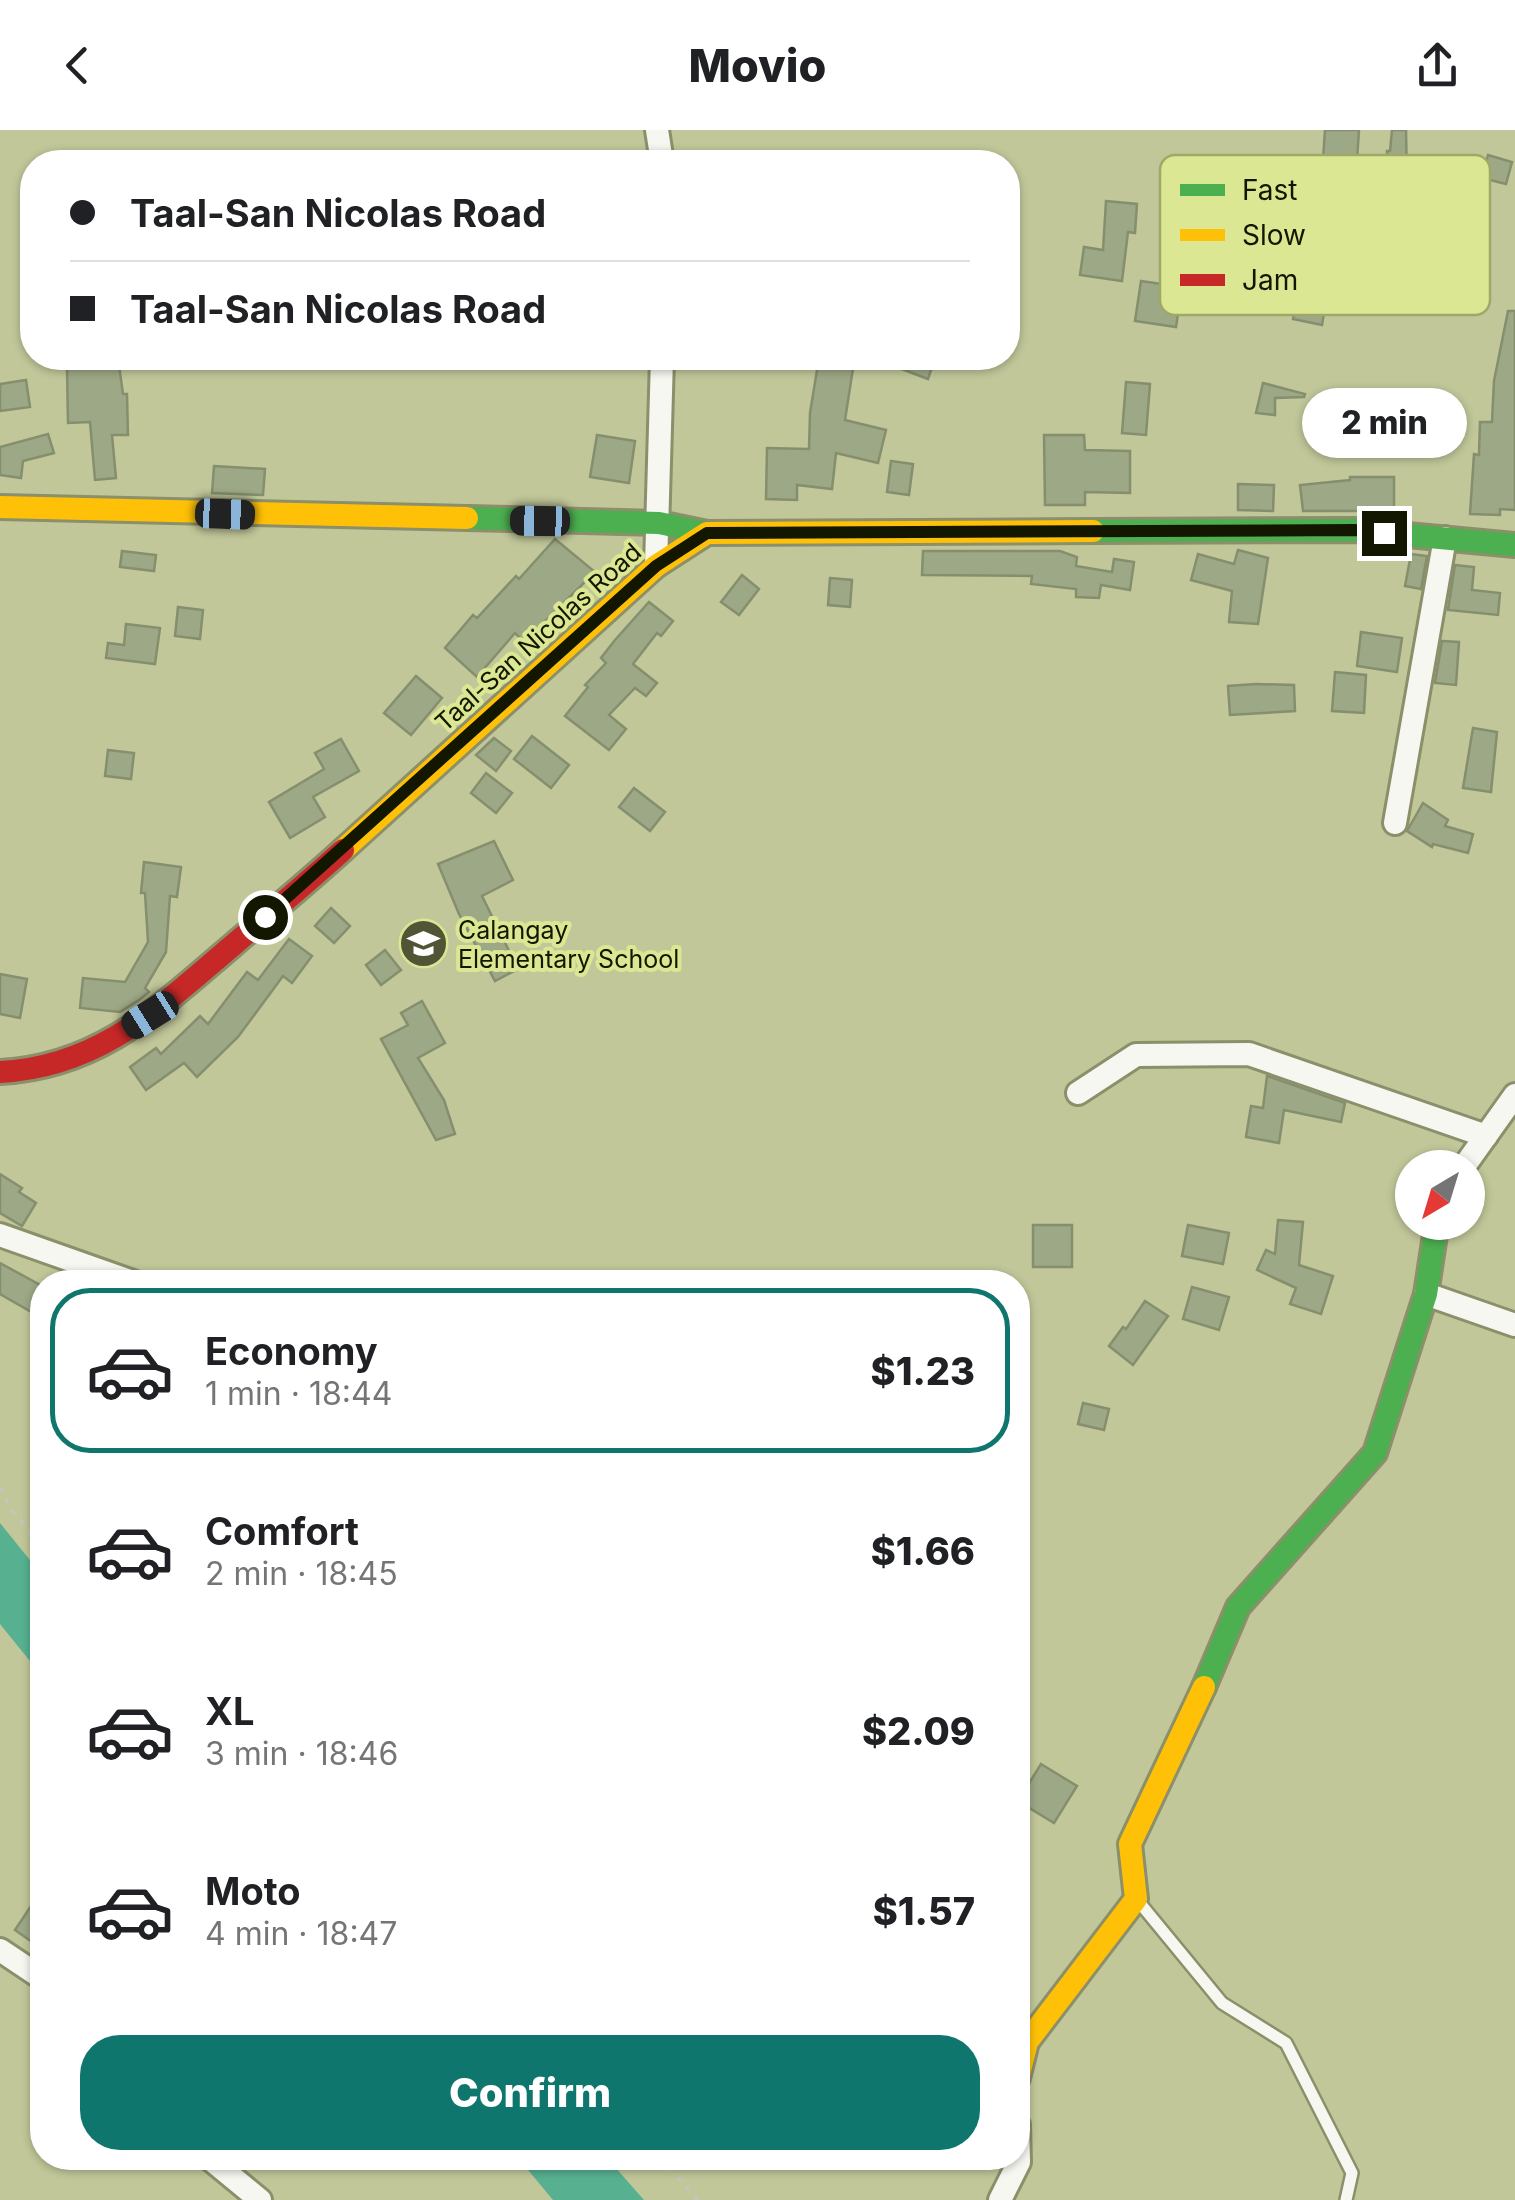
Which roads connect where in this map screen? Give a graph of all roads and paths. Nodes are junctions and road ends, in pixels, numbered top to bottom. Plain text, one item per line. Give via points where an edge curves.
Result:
1 (662, 370) edge
2 (0, 507) edge
3 (659, 523) junction
4 (707, 533) junction
5 (1445, 538) junction
6 (1515, 544) edge
7 (656, 566) junction
8 (1395, 823) dead end
9 (0, 1072) edge
10 (1078, 1094) dead end
11 (1515, 1096) edge
12 (1486, 1136) junction
13 (1476, 1150) edge
14 (0, 1236) edge
15 (1434, 1240) edge
16 (98, 1270) edge
17 (1426, 1294) junction
18 (1515, 1325) edge
19 (0, 1487) edge
20 (30, 1530) edge
21 (1136, 1899) junction
22 (0, 1950) edge
23 (30, 1970) edge
24 (1030, 2038) edge
25 (224, 2170) edge
26 (671, 2170) edge
27 (1016, 2170) edge
28 (260, 2200) edge
29 (698, 2200) edge
30 (1000, 2200) edge
31 (1346, 2200) edge

1 - 3 street
2 - 3 main road
3 - 4 main road
3 - 7 street
4 - 5 main road via 1354,530
4 - 7 main road, Taal-San Nicolas Road
5 - 6 main road
5 - 8 street
7 - 9 main road, Taal-San Nicolas Road via 150,1015 103,1045 37,1070
10 - 12 street via 1136,1055 1249,1054
11 - 12 street
12 - 13 street
14 - 16 street
15 - 17 main road
17 - 18 street
17 - 21 main road via 1375,1453 1238,1606 1130,1844
19 - 20 path
21 - 24 main road
21 - 31 lane via 1222,2003 1286,2042 1352,2173
22 - 23 street
25 - 28 street
26 - 29 path
27 - 30 street

